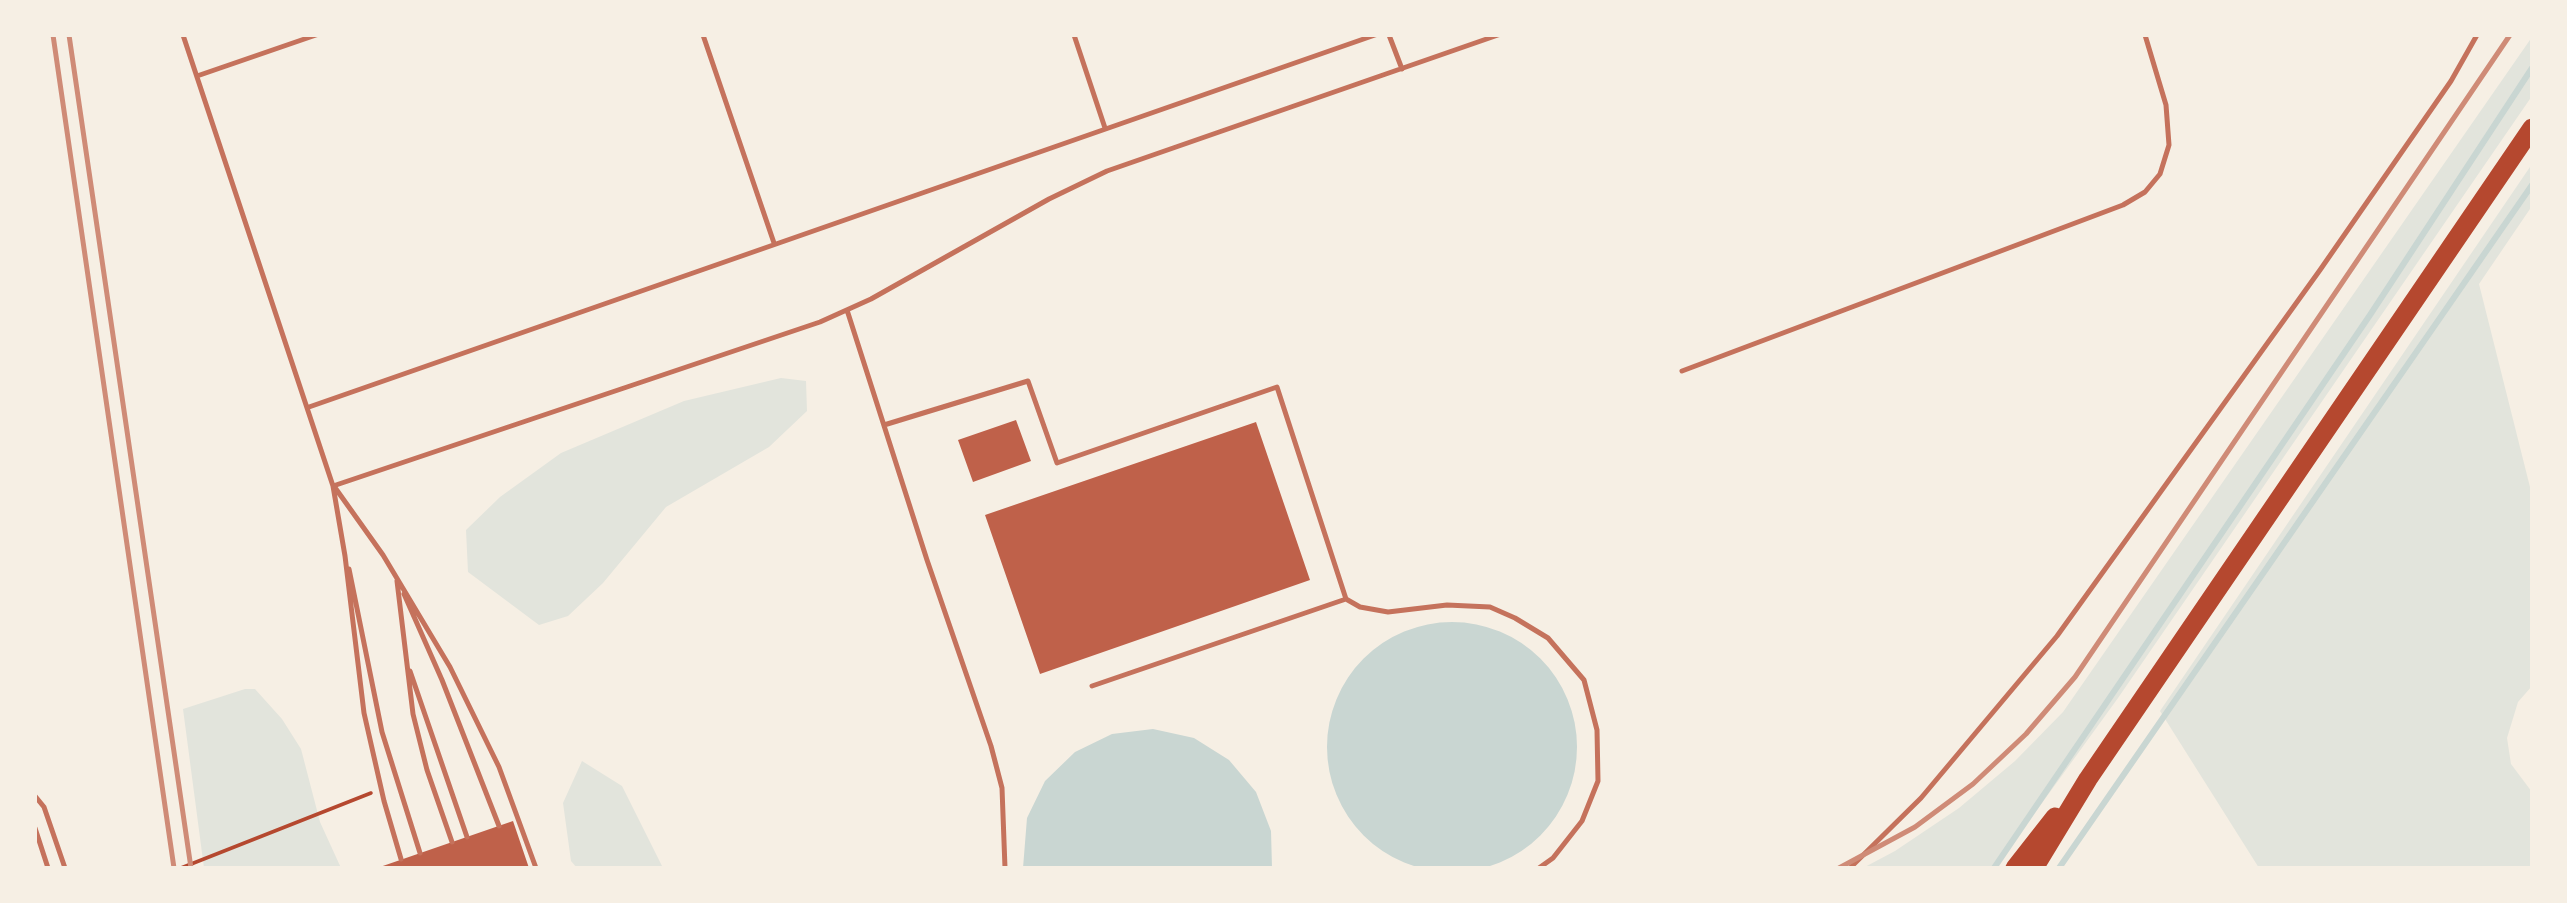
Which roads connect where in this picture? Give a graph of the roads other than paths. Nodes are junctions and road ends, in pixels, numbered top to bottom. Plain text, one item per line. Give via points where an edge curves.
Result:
1 (183, 35) edge
2 (316, 35) edge
3 (703, 35) edge
4 (1074, 35) edge
5 (1375, 35) edge
6 (1389, 35) edge
7 (1498, 35) edge
8 (2145, 35) edge
9 (2477, 35) edge
10 (1402, 69) junction
11 (197, 76) junction
12 (1105, 128) junction
13 (2532, 128) edge
14 (774, 243) junction
15 (847, 310) junction
16 (1682, 371) dead end
17 (309, 407) junction
18 (884, 425) junction
19 (333, 486) junction
20 (345, 556) junction
21 (397, 578) junction
22 (1346, 599) junction
23 (407, 664) junction
24 (1092, 686) dead end
25 (2088, 779) junction
26 (35, 796) edge
27 (499, 826) dead end
28 (35, 828) edge
29 (467, 837) dead end
30 (452, 842) dead end
31 (419, 853) dead end
32 (401, 859) dead end
33 (48, 868) edge
34 (65, 868) edge
35 (536, 868) edge
36 (1006, 868) edge
37 (1539, 868) edge
38 (1850, 868) edge
39 (2015, 868) edge
40 (2034, 868) edge

1 - 11 lane
2 - 11 lane
3 - 14 lane
4 - 12 lane
5 - 12 lane
6 - 10 lane
7 - 10 lane
8 - 16 lane via 2166,105 2169,145 2160,174 2144,192 2123,205
9 - 38 lane via 2451,81 2328,259 2057,636 1922,798
10 - 15 lane via 1107,171
11 - 17 lane
12 - 14 lane
13 - 25 highway
14 - 17 lane
15 - 18 lane
15 - 19 lane
17 - 19 lane
18 - 22 lane via 1028,381 1057,463 1277,387
18 - 36 lane via 991,746 1002,788
19 - 20 lane
19 - 21 lane
20 - 31 lane via 382,732
20 - 32 lane via 356,660 381,789
21 - 23 lane
21 - 27 lane
21 - 35 lane via 474,713
22 - 24 lane
22 - 37 lane via 1360,607 1388,612 1447,605 1490,607 1548,638 1584,680 1597,730 1598,781 1582,821 1553,858
23 - 29 lane
23 - 30 lane via 419,742
25 - 39 highway
25 - 40 highway
26 - 34 lane via 44,807
28 - 33 lane

